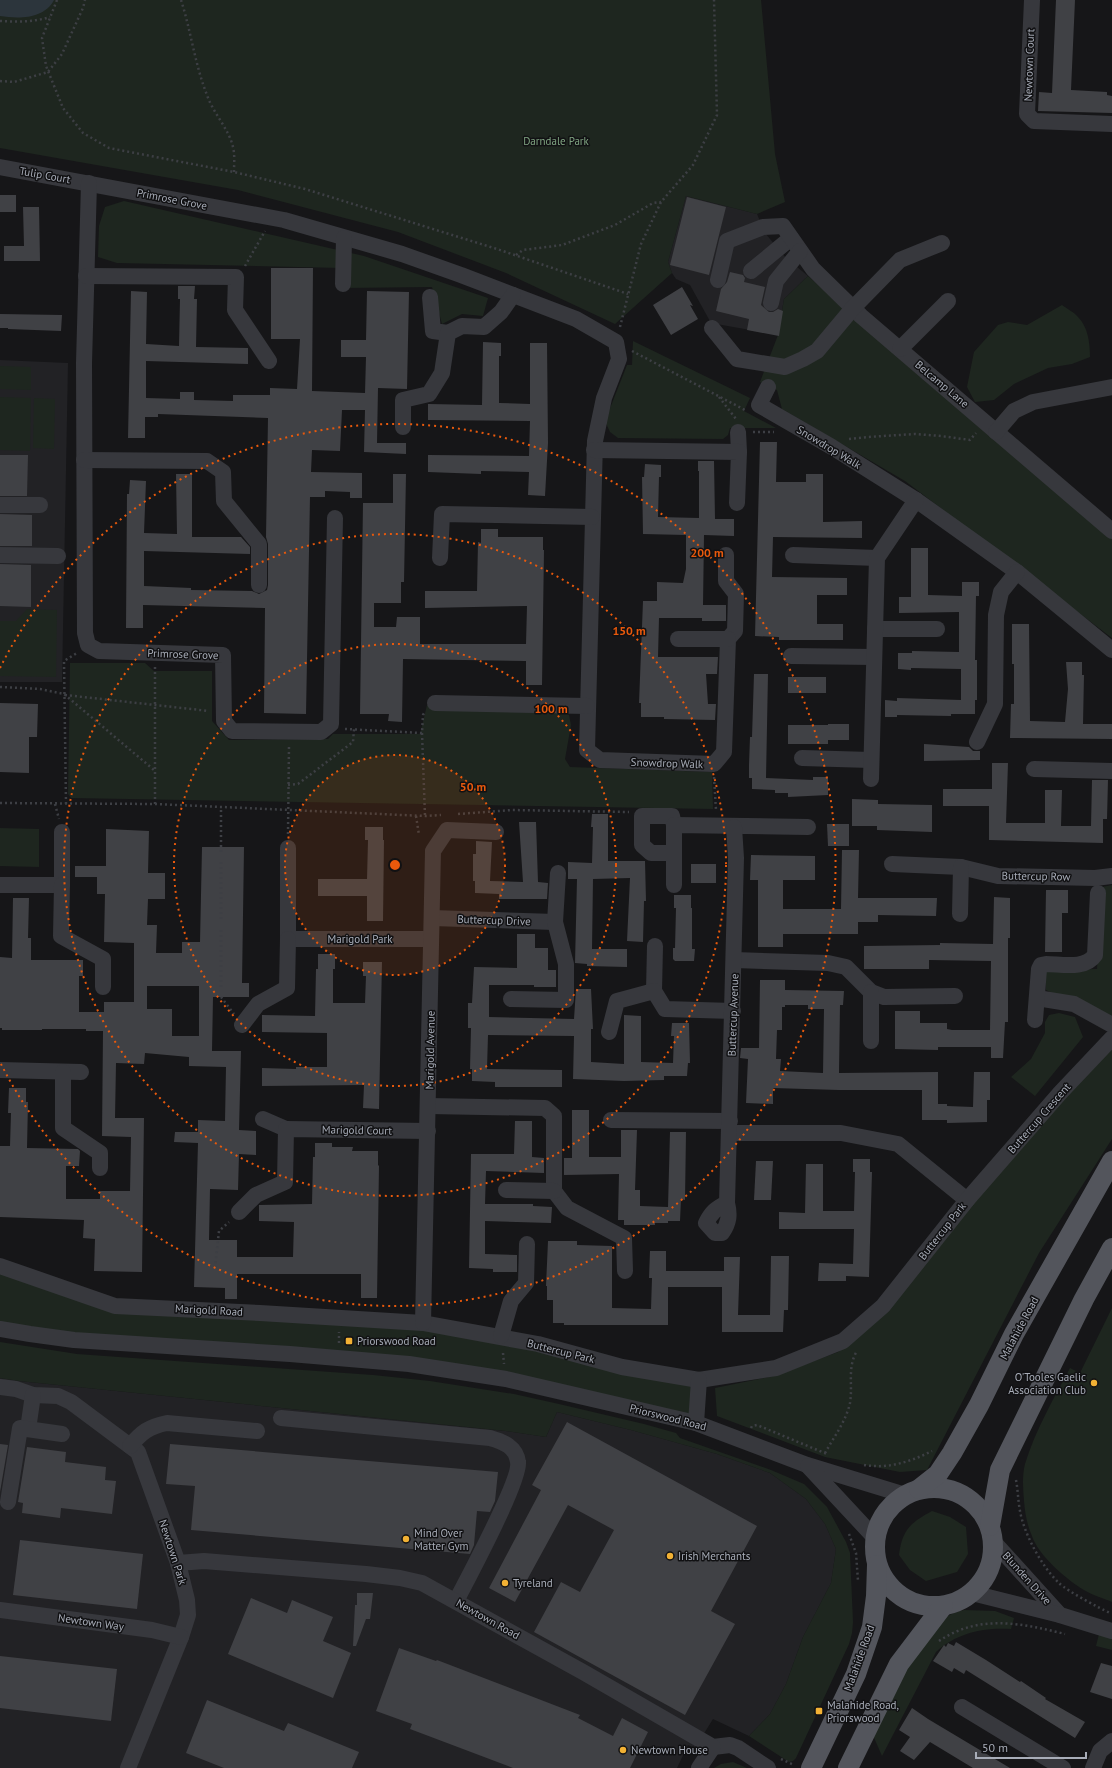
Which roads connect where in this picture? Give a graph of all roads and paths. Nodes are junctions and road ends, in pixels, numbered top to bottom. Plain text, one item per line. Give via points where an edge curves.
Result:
1 (56, 0) edge
2 (85, 0) edge
3 (181, 0) edge
4 (714, 0) edge
5 (1032, 0) edge
6 (50, 17) junction
7 (0, 21) edge
8 (48, 72) junction
9 (0, 81) edge
10 (1112, 124) edge
11 (0, 167) edge
12 (234, 172) junction
13 (90, 183) junction
14 (661, 202) junction
15 (272, 218) junction
16 (787, 232) junction
17 (344, 238) junction
18 (942, 243) dead end
19 (800, 251) junction
20 (516, 255) junction
21 (751, 271) dead end
22 (86, 276) junction
23 (236, 277) junction
24 (718, 280) dead end
25 (343, 284) dead end
26 (628, 294) junction
27 (513, 295) junction
28 (430, 297) dead end
29 (948, 301) dead end
30 (770, 303) dead end
31 (853, 308) junction
32 (712, 328) dead end
33 (448, 333) junction
34 (616, 342) junction
35 (900, 349) junction
36 (269, 361) dead end
37 (768, 387) dead end
38 (1112, 387) edge
39 (717, 396) junction
40 (749, 412) dead end
41 (990, 426) junction
42 (403, 427) dead end
43 (742, 432) junction
44 (782, 432) dead end
45 (832, 447) junction
46 (594, 450) junction
47 (739, 452) junction
48 (84, 460) junction
49 (916, 500) junction
50 (737, 503) dead end
51 (0, 505) edge
52 (40, 505) dead end
53 (592, 517) junction
54 (334, 518) dead end
55 (1112, 531) edge
56 (0, 555) edge
57 (726, 555) dead end
58 (793, 555) dead end
59 (58, 556) dead end
60 (440, 558) dead end
61 (877, 558) junction
62 (1017, 572) junction
63 (259, 585) dead end
64 (875, 629) junction
65 (937, 629) dead end
66 (678, 639) dead end
67 (728, 639) junction
68 (88, 645) junction
69 (1112, 650) edge
70 (155, 653) junction
71 (791, 656) dead end
72 (874, 657) junction
73 (0, 687) edge
74 (64, 694) junction
75 (435, 703) joint
76 (154, 706) junction
77 (587, 706) junction
78 (224, 712) junction
79 (331, 724) junction
80 (354, 729) junction
81 (289, 732) junction
82 (422, 732) junction
83 (977, 742) dead end
84 (802, 758) dead end
85 (871, 760) junction
86 (714, 764) junction
87 (1034, 769) dead end
88 (154, 770) junction
89 (1112, 771) edge
90 (871, 779) dead end
91 (288, 785) junction
92 (0, 803) edge
93 (66, 804) junction
94 (154, 804) junction
95 (221, 807) junction
96 (288, 810) junction
97 (636, 812) dead end
98 (457, 814) dead end
99 (449, 815) dead end
100 (416, 816) junction
101 (425, 816) junction
102 (674, 825) junction
103 (734, 827) junction
104 (808, 827) dead end
105 (62, 832) dead end
106 (496, 832) dead end
107 (419, 836) dead end
108 (288, 848) joint
109 (221, 852) dead end
110 (674, 853) junction
111 (221, 862) dead end
112 (892, 864) dead end
113 (961, 867) junction
114 (558, 873) dead end
115 (1112, 876) edge
116 (0, 885) edge
117 (62, 885) junction
118 (674, 885) dead end
119 (1098, 893) dead end
120 (960, 914) dead end
121 (432, 918) junction
122 (221, 919) dead end
123 (555, 922) junction
124 (221, 927) dead end
125 (288, 939) junction
126 (431, 939) junction
127 (655, 946) dead end
128 (734, 960) junction
129 (103, 987) dead end
130 (221, 987) dead end
131 (654, 991) junction
132 (871, 992) junction
133 (954, 996) dead end
134 (221, 997) dead end
135 (1037, 998) junction
136 (511, 999) dead end
137 (733, 1011) junction
138 (1035, 1020) dead end
139 (242, 1025) joint
140 (1112, 1025) edge
141 (609, 1032) dead end
142 (1112, 1038) edge
143 (871, 1041) dead end
144 (0, 1070) edge
145 (63, 1072) junction
146 (81, 1072) dead end
147 (429, 1106) junction
148 (263, 1119) dead end
149 (610, 1120) dead end
150 (729, 1127) junction
151 (286, 1130) junction
152 (428, 1132) junction
153 (1112, 1161) edge
154 (100, 1168) dead end
155 (506, 1190) dead end
156 (554, 1191) junction
157 (967, 1200) junction
158 (727, 1203) dead end
159 (239, 1212) joint
160 (527, 1244) dead end
161 (1112, 1248) edge
162 (0, 1266) edge
163 (215, 1268) dead end
164 (625, 1271) dead end
165 (340, 1318) junction
166 (424, 1323) junction
167 (0, 1328) edge
168 (501, 1336) junction
169 (859, 1347) dead end
170 (338, 1358) junction
171 (506, 1379) junction
172 (699, 1380) junction
173 (0, 1387) edge
174 (32, 1395) junction
175 (281, 1418) dead end
176 (696, 1423) junction
177 (28, 1429) junction
178 (750, 1430) dead end
179 (256, 1431) dead end
180 (62, 1434) dead end
181 (126, 1443) junction
182 (934, 1450) dead end
183 (825, 1453) junction
184 (832, 1456) dead end
185 (861, 1464) dead end
186 (807, 1465) junction
187 (1016, 1479) dead end
188 (912, 1492) junction
189 (8, 1502) dead end
190 (846, 1529) dead end
191 (992, 1534) junction
192 (875, 1538) junction
193 (178, 1563) junction
194 (877, 1564) junction
195 (858, 1582) dead end
196 (972, 1593) junction
197 (456, 1601) junction
198 (943, 1606) junction
199 (0, 1610) edge
200 (1112, 1614) edge
201 (1060, 1615) junction
202 (1112, 1631) edge
203 (1068, 1635) dead end
204 (181, 1636) junction
205 (936, 1643) dead end
206 (962, 1707) dead end
207 (1112, 1741) edge
208 (713, 1747) junction
209 (804, 1764) edge
210 (767, 1767) edge
211 (128, 1768) edge
212 (699, 1768) edge
213 (848, 1768) edge
214 (1062, 1768) edge
215 (1093, 1768) edge

1 - 6 path
2 - 8 path via 62,54
3 - 12 path via 207,96 233,147
4 - 14 path via 717,115 693,165
5 - 10 street, Newtown Court via 1027,114 1034,121
6 - 7 path via 26,21
6 - 8 path via 42,38
8 - 9 path via 14,82
8 - 12 path via 63,108 83,133 109,148
11 - 13 street, Tulip Court
12 - 20 path via 305,189
13 - 15 street, Primrose Grove
13 - 22 street
14 - 20 path via 653,203 615,225 562,245 523,250
14 - 26 path via 641,244
15 - 17 street, Primrose Grove
15 - 23 path via 249,261
16 - 19 street, Belcamp Lane
16 - 21 street
16 - 24 street via 763,228 727,241
17 - 25 street
17 - 27 street, Primrose Grove via 402,254
18 - 31 street via 900,260
19 - 30 street via 776,281
19 - 31 street, Belcamp Lane via 813,270
20 - 26 path
22 - 23 street
22 - 48 street
23 - 36 street via 234,310
26 - 34 path
27 - 33 street via 501,312 484,327 462,326
27 - 34 street, Primrose Grove via 576,319
28 - 33 street via 433,331
29 - 35 street
31 - 32 street via 817,350 785,367 737,359
31 - 35 street, Belcamp Lane
33 - 42 street via 442,373 429,394 403,400
34 - 39 path
34 - 46 street, Snowdrop Walk via 619,359 604,398
35 - 41 street, Belcamp Lane
37 - 45 street, Snowdrop Walk via 759,405
38 - 41 street via 1033,402
39 - 40 path
39 - 43 path via 745,428
41 - 45 path via 970,440 915,434 868,436 857,439 836,438
41 - 55 street, Belcamp Lane
43 - 44 path
43 - 47 street
45 - 49 street, Snowdrop Walk
46 - 47 street
46 - 53 street, Snowdrop Walk
47 - 50 street
48 - 63 street via 207,461 223,472 224,501 259,544
48 - 68 street via 85,632
49 - 61 street
49 - 62 street, Snowdrop Walk
51 - 52 street
53 - 60 street via 442,514
53 - 77 street, Snowdrop Walk
54 - 79 street
56 - 59 street
57 - 67 street, Snowdrop Walk via 726,581 736,594 735,631
58 - 61 street
61 - 64 street
62 - 69 street, Snowdrop Walk
62 - 83 street via 1002,592 996,615 995,704
64 - 65 street
64 - 72 street
66 - 67 street
67 - 86 street, Snowdrop Walk via 724,752
68 - 70 street, Primrose Grove via 99,652
68 - 74 path via 64,661
70 - 76 path
70 - 78 street, Primrose Grove via 223,655
71 - 72 street
72 - 85 street
73 - 74 path via 40,689
74 - 76 path
74 - 88 path
74 - 93 path
75 - 77 street
75 - 82 path via 423,715
76 - 78 path
76 - 88 path
77 - 86 street, Snowdrop Walk via 587,750 600,760
78 - 81 street, Primrose Grove via 224,721 232,731
79 - 80 path via 340,729
79 - 81 street, Primrose Grove via 321,732
80 - 82 path
80 - 91 path via 353,742 298,784
81 - 91 path
82 - 101 path
84 - 85 street
85 - 90 street
86 - 103 path via 716,813 732,813
87 - 89 street
88 - 94 path
91 - 96 path
92 - 93 path
93 - 94 path
94 - 95 path
95 - 96 path
95 - 109 path
96 - 100 path
96 - 108 path
97 - 98 path via 512,810
99 - 101 path
100 - 101 path
100 - 107 path
102 - 103 street
102 - 110 street
102 - 110 street via 672,816 642,816 642,845 651,853
103 - 104 street
103 - 128 street, Buttercup Avenue
105 - 117 street
106 - 121 street, Marigold Avenue via 447,830 433,851
108 - 125 street
110 - 118 street
111 - 122 path
112 - 113 street, Buttercup Row
113 - 115 street, Buttercup Row via 998,876
113 - 120 street
114 - 123 street
116 - 117 street
117 - 129 street via 61,936 102,959
119 - 135 street via 1095,955 1091,962 1084,965 1041,965
121 - 123 street, Buttercup Drive
121 - 126 street, Marigold Avenue
123 - 136 street via 566,964 566,1000
124 - 130 path
125 - 126 street, Marigold Park
125 - 139 street via 287,988 258,1004
126 - 147 street, Marigold Avenue
127 - 131 street
128 - 132 street via 828,963 846,967
128 - 137 street, Buttercup Avenue
131 - 137 street via 665,1009
131 - 141 street via 617,1001
132 - 133 street via 884,997
132 - 143 street
134 - 139 path
135 - 138 street
135 - 140 street via 1074,1004
137 - 150 street, Buttercup Avenue
142 - 157 street, Buttercup Crescent via 1060,1093
144 - 145 street
145 - 146 street
145 - 154 street via 63,1128 100,1153
147 - 152 street, Marigold Avenue
147 - 156 street via 545,1108 554,1116
148 - 151 street, Marigold Court
149 - 150 street, Buttercup Park
150 - 157 street, Buttercup Park via 841,1133 898,1144
150 - 158 street, Buttercup Avenue
151 - 152 street, Marigold Court
151 - 159 street via 285,1182 256,1195
152 - 166 street, Marigold Avenue
153 - 188 main road, Malahide Road via 1014,1334 952,1453 938,1474
155 - 156 street
156 - 164 street via 567,1208 624,1238
157 - 172 street, Buttercup Park via 883,1306 843,1340 776,1368
159 - 163 path via 219,1231
160 - 168 street via 526,1283 511,1301
161 - 191 main road via 1084,1298 1000,1470
162 - 165 street, Marigold Road via 116,1306
165 - 166 street, Marigold Road
165 - 170 path
166 - 168 street, Buttercup Park
167 - 170 street, Priorswood Road via 74,1340
168 - 171 path
168 - 172 street, Buttercup Park via 622,1367
169 - 183 path via 851,1366 847,1414
170 - 171 street, Priorswood Road via 409,1364
171 - 176 street, Priorswood Road
172 - 176 street
173 - 174 street, Newtown Park
174 - 177 street
174 - 181 street, Newtown Park via 58,1396 71,1402
175 - 197 street via 490,1438 504,1442 514,1451 519,1463 516,1477
176 - 186 street, Priorswood Road via 747,1440
177 - 180 street
177 - 189 street via 20,1428
178 - 183 path via 752,1426 757,1425
179 - 181 street via 166,1423 154,1426
181 - 193 street, Newtown Park via 138,1452
182 - 185 path via 902,1464
183 - 184 path
186 - 188 street, Priorswood Road
186 - 192 street, Priorswood Road
187 - 200 path via 1025,1528 1047,1568 1060,1584
188 - 191 main road via 932,1487 961,1494 981,1510
188 - 192 main road via 893,1503 884,1514
190 - 195 path via 856,1553
191 - 196 main road via 993,1557 986,1576
191 - 201 street, Blunden Drive
192 - 194 main road
193 - 197 street, Newtown Road via 204,1561 400,1578 422,1583
193 - 204 street, Newtown Park via 188,1615
194 - 198 main road via 888,1585 899,1595 917,1604
194 - 209 main road, Malahide Road via 872,1627 856,1674
196 - 198 main road
196 - 201 street, Blunden Drive
197 - 208 street, Newtown Road
198 - 213 main road via 899,1664
199 - 204 street, Newtown Way
201 - 202 street, Blunden Drive
203 - 205 path via 1015,1623 997,1623 953,1632
204 - 211 street, Newtown Park
206 - 214 street
207 - 215 street via 1100,1751
208 - 210 street via 730,1745
208 - 212 street
209 - 210 path via 794,1766 774,1755

